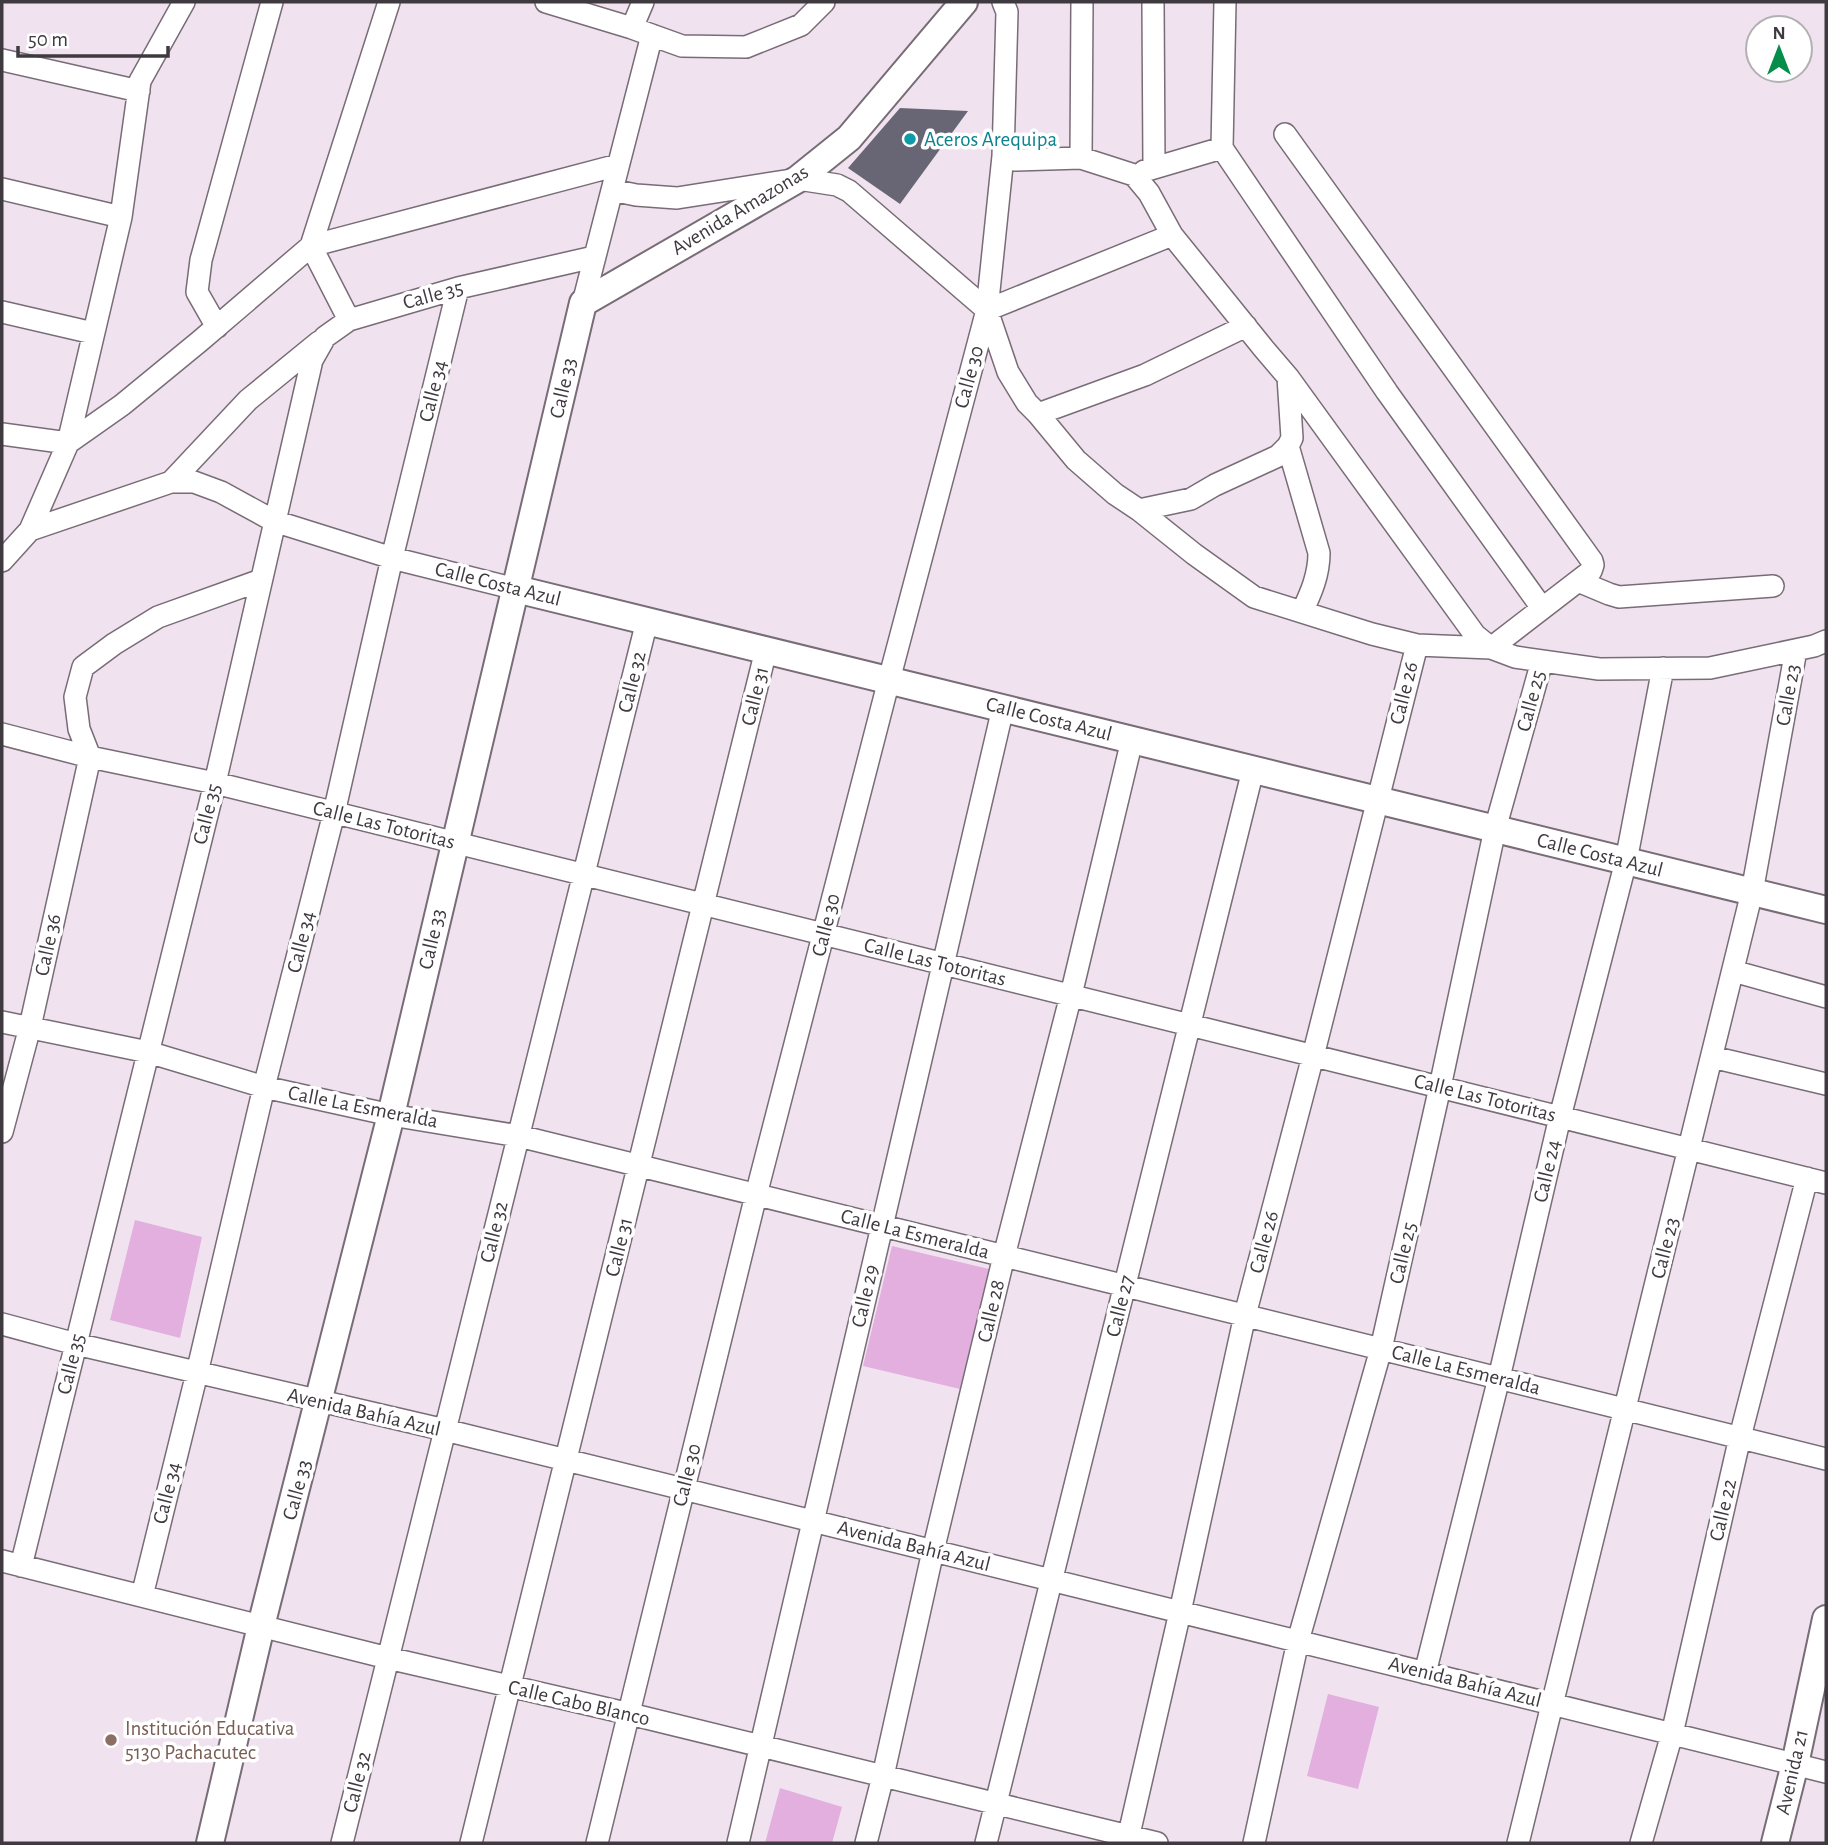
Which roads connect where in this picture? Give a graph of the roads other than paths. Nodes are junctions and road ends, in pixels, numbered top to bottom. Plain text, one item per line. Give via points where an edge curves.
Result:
1 (184, 2) edge
2 (272, 2) edge
3 (389, 2) edge
4 (546, 2) edge
5 (643, 2) edge
6 (824, 2) edge
7 (964, 2) edge
8 (1003, 2) edge
9 (1082, 2) edge
10 (1153, 2) edge
11 (1225, 2) edge
12 (642, 31) junction
13 (2, 60) edge
14 (139, 91) junction
15 (1285, 134) dead end
16 (1222, 148) junction
17 (1003, 156) junction
18 (1081, 158) junction
19 (618, 165) junction
20 (1154, 167) junction
21 (1133, 175) junction
22 (798, 179) junction
23 (2, 189) edge
24 (612, 190) junction
25 (121, 217) junction
26 (1172, 234) junction
27 (311, 247) junction
28 (594, 257) junction
29 (458, 288) junction
30 (583, 303) junction
31 (987, 310) junction
32 (2, 312) edge
33 (349, 320) junction
34 (1246, 326) junction
35 (217, 327) junction
36 (93, 333) junction
37 (325, 337) junction
38 (1288, 377) junction
39 (1038, 414) junction
40 (2, 435) edge
41 (68, 443) junction
42 (1288, 446) junction
43 (171, 482) junction
44 (1139, 510) junction
45 (274, 521) junction
46 (30, 530) junction
47 (392, 558) junction
48 (2, 561) edge
49 (261, 580) junction
50 (1578, 581) junction
51 (1773, 586) dead end
52 (516, 589) junction
53 (1542, 608) junction
54 (1302, 612) junction
55 (647, 621) junction
56 (1826, 641) edge
57 (1417, 645) junction
58 (1492, 648) junction
59 (766, 650) junction
60 (1796, 650) junction
61 (1542, 661) junction
62 (1662, 668) junction
63 (888, 680) junction
64 (1003, 708) junction
65 (2, 734) edge
66 (1132, 740) junction
67 (90, 757) junction
68 (1253, 770) junction
69 (215, 783) junction
70 (1377, 800) junction
71 (334, 813) junction
72 (1495, 829) junction
73 (454, 843) junction
74 (1626, 861) junction
75 (584, 874) junction
76 (1752, 892) junction
77 (704, 904) junction
78 (1826, 910) edge
79 (824, 934) junction
80 (943, 964) junction
81 (1732, 971) junction
82 (1071, 995) junction
83 (1826, 997) edge
84 (2, 1022) edge
85 (1189, 1025) junction
86 (30, 1027) junction
87 (149, 1052) junction
88 (1313, 1056) junction
89 (1712, 1057) junction
90 (1826, 1084) edge
91 (264, 1087) junction
92 (1440, 1087) junction
93 (391, 1115) junction
94 (1560, 1117) junction
95 (2, 1132) edge
96 (519, 1136) junction
97 (1689, 1149) junction
98 (639, 1166) junction
99 (1817, 1180) edge
100 (756, 1195) junction
101 (882, 1226) junction
102 (1004, 1256) junction
103 (1125, 1286) junction
104 (1245, 1315) junction
105 (2, 1324) edge
106 (76, 1345) junction
107 (1381, 1349) junction
108 (197, 1373) junction
109 (1499, 1378) junction
110 (320, 1402) junction
111 (1625, 1409) junction
112 (444, 1430) junction
113 (1740, 1437) junction
114 (1826, 1459) edge
115 (567, 1460) junction
116 (684, 1489) junction
117 (813, 1521) junction
118 (933, 1551) junction
119 (11, 1563) edge
120 (1051, 1580) junction
121 (142, 1596) junction
122 (1180, 1612) junction
123 (1826, 1619) edge
124 (261, 1626) junction
125 (1298, 1641) junction
126 (388, 1658) junction
127 (1425, 1673) junction
128 (509, 1686) junction
129 (1552, 1704) junction
130 (630, 1714) junction
131 (1672, 1734) junction
132 (760, 1746) junction
133 (1795, 1764) junction
134 (1826, 1772) edge
135 (883, 1776) junction
136 (996, 1804) junction
137 (1128, 1840) edge
138 (210, 1843) edge
139 (342, 1843) edge
140 (471, 1843) edge
141 (597, 1843) edge
142 (737, 1843) edge
143 (866, 1843) edge
144 (986, 1843) edge
145 (1157, 1843) edge
146 (1254, 1843) edge
147 (1518, 1843) edge
148 (1641, 1843) edge
149 (1774, 1843) edge

1 - 14 street via 140,81
2 - 35 street via 201,260 197,292
3 - 27 street
4 - 12 street
5 - 12 street, Calle 33
6 - 12 street via 801,25 746,47 682,46
7 - 22 street, Avenida Amazonas via 849,138
8 - 17 street, Calle 30 via 1007,12
9 - 18 street
10 - 20 street
11 - 16 street
12 - 19 street, Calle 33
13 - 14 street
14 - 25 street
15 - 50 street via 1592,561 1591,571
16 - 20 street
16 - 53 street via 1387,392
17 - 18 street via 1015,160
17 - 31 street, Calle 30
18 - 21 street
19 - 24 street, Calle 33
19 - 27 street
20 - 21 street
21 - 26 street
22 - 24 street via 677,198
22 - 30 street, Avenida Amazonas
22 - 31 street via 849,191
23 - 25 street
24 - 28 street, Calle 33
25 - 36 street
26 - 31 street
26 - 34 street
27 - 33 street
27 - 35 street
28 - 29 street, Calle 35
28 - 30 street, Calle 33
29 - 33 street, Calle 35
29 - 47 street, Calle 34
30 - 52 street, Calle 33
31 - 39 street via 1008,372
31 - 63 street, Calle 30
32 - 36 street
33 - 37 street, Calle 35
34 - 38 street
34 - 39 street via 1145,375
35 - 41 street
36 - 41 street
37 - 43 street via 248,400
37 - 45 street, Calle 35 via 312,360
38 - 42 street via 1293,428
38 - 58 street via 1475,635
39 - 44 street via 1076,460
40 - 41 street
41 - 46 street
42 - 44 street via 1278,456 1191,499
42 - 54 street via 1319,553 1316,580
43 - 45 street, Calle Costa Azul via 194,482 221,492
43 - 46 street
44 - 54 street via 1254,597
45 - 47 street, Calle Costa Azul
45 - 49 street, Calle 35
46 - 48 street
47 - 52 street, Calle Costa Azul
47 - 71 street, Calle 34
49 - 67 street via 158,617 83,667 75,697 79,729
49 - 69 street, Calle 35
50 - 51 street via 1619,597
50 - 53 street
52 - 55 street, Calle Costa Azul
52 - 73 street, Calle 33
53 - 58 street
54 - 57 street
55 - 59 street, Calle Costa Azul
55 - 75 street, Calle 32
56 - 60 street
57 - 58 street
57 - 70 street, Calle 26
58 - 61 street
59 - 63 street, Calle Costa Azul
59 - 77 street, Calle 31
60 - 62 street via 1710,668
60 - 76 street, Calle 23
61 - 62 street via 1599,669
61 - 72 street, Calle 25
62 - 74 street, Calle 24
63 - 64 street, Calle Costa Azul
63 - 79 street, Calle 30
64 - 66 street, Calle Costa Azul
64 - 80 street, Calle 29
65 - 67 street, Calle Las Totoritas
66 - 68 street, Calle Costa Azul
66 - 82 street, Calle 28
67 - 69 street, Calle Las Totoritas
67 - 86 street, Calle 36
68 - 70 street, Calle Costa Azul
68 - 85 street, Calle 27
69 - 71 street, Calle Las Totoritas
69 - 87 street, Calle 35
70 - 72 street, Calle Costa Azul
70 - 88 street, Calle 26
71 - 73 street, Calle Las Totoritas
71 - 91 street, Calle 34
72 - 74 street, Calle Costa Azul
72 - 92 street, Calle 25
73 - 75 street, Calle Las Totoritas
73 - 93 street, Calle 33
74 - 76 street, Calle Costa Azul
74 - 94 street, Calle 24
75 - 77 street, Calle Las Totoritas
75 - 96 street, Calle 32
76 - 78 street, Calle Costa Azul
76 - 81 street, Calle 23
77 - 79 street, Calle Las Totoritas
77 - 98 street, Calle 31
79 - 80 street, Calle Las Totoritas
79 - 100 street, Calle 30
80 - 82 street, Calle Las Totoritas
80 - 101 street, Calle 29
81 - 83 street
81 - 89 street, Calle 23
82 - 85 street, Calle Las Totoritas
82 - 102 street, Calle 28
84 - 86 street, Calle La Esmeralda
85 - 88 street, Calle Las Totoritas
85 - 103 street, Calle 27
86 - 87 street, Calle La Esmeralda
86 - 95 street, Calle 36
87 - 91 street, Calle La Esmeralda
87 - 106 street, Calle 35
88 - 92 street, Calle Las Totoritas
88 - 104 street, Calle 26
89 - 90 street
89 - 97 street, Calle 23
91 - 93 street, Calle La Esmeralda
91 - 108 street, Calle 34
92 - 94 street, Calle Las Totoritas
92 - 107 street, Calle 25
93 - 96 street, Calle La Esmeralda
93 - 110 street, Calle 33
94 - 97 street, Calle Las Totoritas
94 - 109 street, Calle 24
96 - 98 street, Calle La Esmeralda
96 - 112 street, Calle 32
97 - 99 street, Calle Las Totoritas
97 - 111 street, Calle 23
98 - 100 street, Calle La Esmeralda
98 - 115 street, Calle 31
99 - 113 street, Calle 22
100 - 101 street, Calle La Esmeralda
100 - 116 street, Calle 30
101 - 102 street, Calle La Esmeralda
101 - 117 street, Calle 29
102 - 103 street, Calle La Esmeralda
102 - 118 street, Calle 28
103 - 104 street, Calle La Esmeralda
103 - 120 street, Calle 27
104 - 107 street, Calle La Esmeralda
104 - 122 street, Calle 26
105 - 106 street, Avenida Bahía Azul
106 - 108 street, Avenida Bahía Azul
106 - 119 street, Calle 35
107 - 109 street, Calle La Esmeralda
107 - 125 street, Calle 25
108 - 110 street, Avenida Bahía Azul
108 - 121 street, Calle 34
109 - 111 street, Calle La Esmeralda
109 - 127 street, Calle 24
110 - 112 street, Avenida Bahía Azul
110 - 124 street, Calle 33
111 - 113 street, Calle La Esmeralda
111 - 129 street, Calle 23
112 - 115 street, Avenida Bahía Azul
112 - 126 street, Calle 32
113 - 114 street, Calle La Esmeralda
113 - 131 street, Calle 22
115 - 116 street, Avenida Bahía Azul
115 - 128 street, Calle 31
116 - 117 street, Avenida Bahía Azul
116 - 130 street, Calle 30
117 - 118 street, Avenida Bahía Azul
117 - 132 street, Calle 29
118 - 120 street, Avenida Bahía Azul
118 - 135 street, Calle 28
119 - 121 street, Calle Cabo Blanco
120 - 122 street, Avenida Bahía Azul
120 - 136 street, Calle 27
121 - 124 street, Calle Cabo Blanco
122 - 125 street, Avenida Bahía Azul
122 - 137 street, Calle 26
123 - 133 street, Avenida 21
124 - 126 street, Calle Cabo Blanco
124 - 138 street, Calle 33
125 - 127 street, Avenida Bahía Azul
125 - 146 street, Calle 25
126 - 128 street, Calle Cabo Blanco
126 - 139 street, Calle 32
127 - 129 street, Avenida Bahía Azul
128 - 130 street, Calle Cabo Blanco
128 - 140 street, Calle 31
129 - 131 street, Avenida Bahía Azul
129 - 147 street, Calle 23
130 - 132 street, Calle Cabo Blanco
130 - 141 street, Calle 30
131 - 133 street, Avenida Bahía Azul
131 - 148 street, Calle 22
132 - 135 street, Calle Cabo Blanco
132 - 142 street, Calle 29
133 - 134 street, Avenida Bahía Azul
133 - 149 street, Avenida 21
135 - 136 street, Calle Cabo Blanco
135 - 143 street, Calle 28
136 - 137 street, Calle Cabo Blanco
136 - 144 street, Calle 27
137 - 145 street, Calle Cabo Blanco

